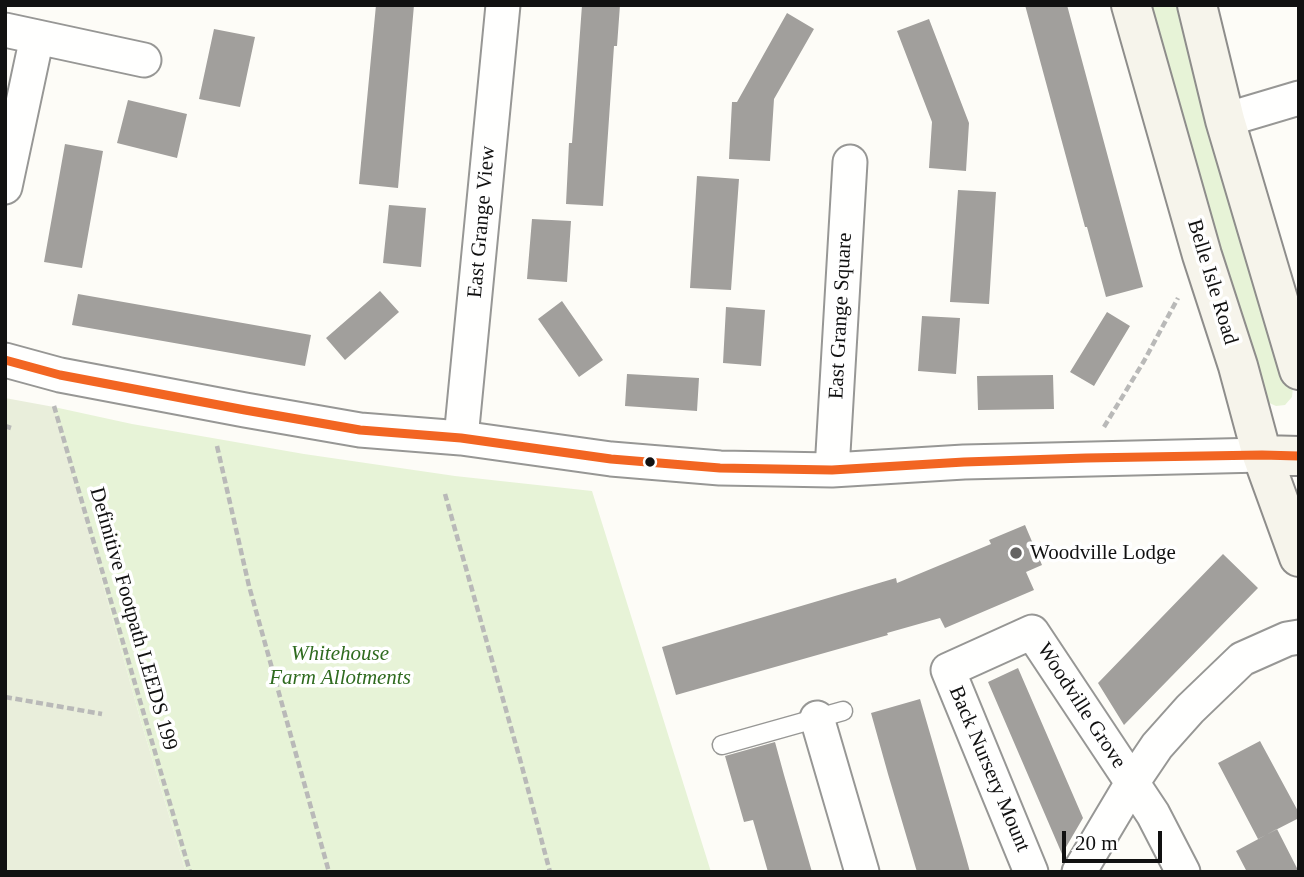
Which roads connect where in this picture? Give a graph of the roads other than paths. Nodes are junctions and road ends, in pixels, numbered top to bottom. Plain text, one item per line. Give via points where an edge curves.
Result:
1 (503, 5) edge
2 (1131, 5) edge
3 (1197, 5) edge
4 (21, 34) edge
5 (144, 60) dead end
6 (1299, 98) edge
7 (1225, 120) junction
8 (850, 162) dead end
9 (5, 187) edge
10 (5, 360) edge
11 (1299, 370) edge
12 (461, 438) junction
13 (1280, 455) edge
14 (832, 470) junction
15 (1299, 557) edge
16 (1299, 637) edge
17 (990, 651) joint
18 (830, 714) joint
19 (722, 745) dead end
20 (1132, 783) junction
21 (862, 872) edge
22 (1031, 872) edge
23 (1079, 872) edge
24 (1183, 872) edge

1 - 12 street, East Grange View
2 - 13 street, Belle Isle Road via 1238,366
3 - 7 street
4 - 5 street
4 - 9 street
6 - 7 street
7 - 11 street
8 - 14 street, East Grange Square
10 - 12 street via 360,430
12 - 14 street via 611,459 720,468
13 - 14 street via 964,462
13 - 15 street, Belle Isle Road
16 - 20 street via 1242,659 1189,709
17 - 20 street, Woodville Grove via 1032,632
17 - 22 street, Back Nursery Mount via 948,670
18 - 19 lane
18 - 21 street
20 - 23 street
20 - 24 street

